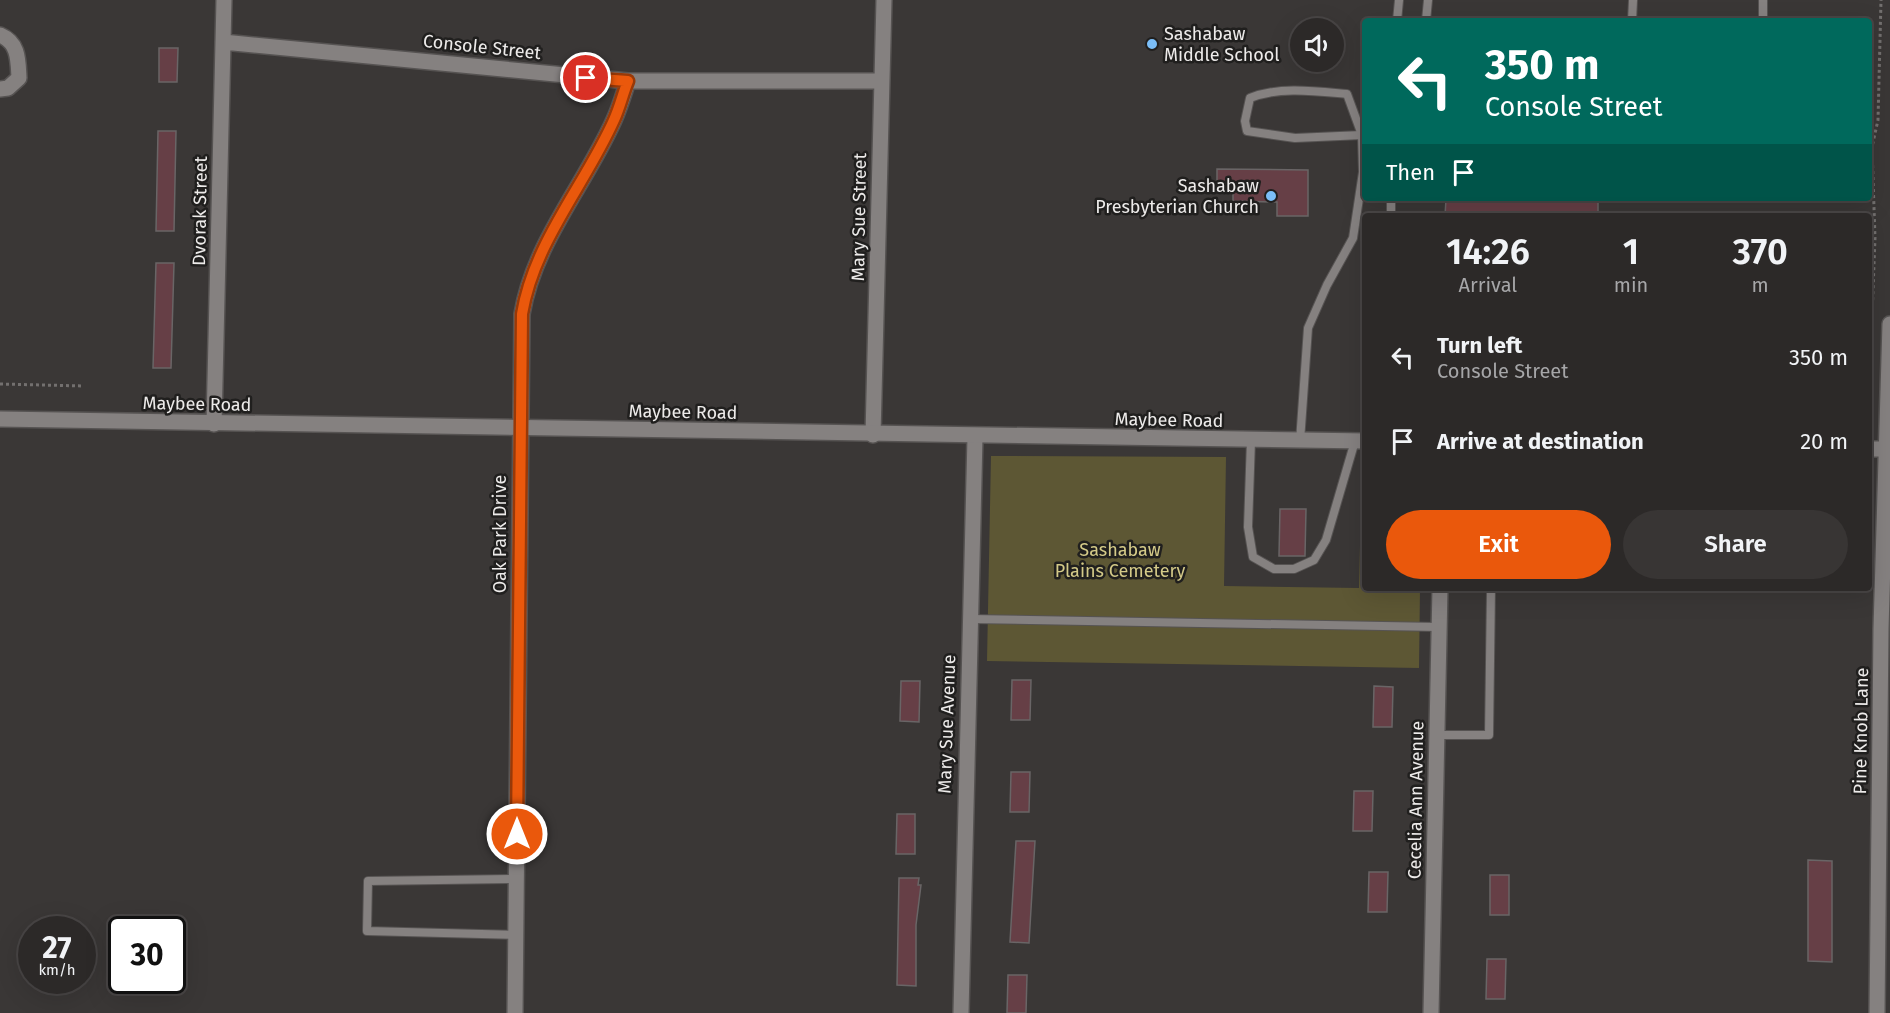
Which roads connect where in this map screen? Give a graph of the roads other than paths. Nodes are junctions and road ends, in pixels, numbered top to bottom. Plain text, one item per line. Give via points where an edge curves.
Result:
1 (224, 0) edge
2 (884, 0) edge
3 (1399, 0) edge
4 (1428, 0) edge
5 (1633, 0) edge
6 (1763, 0) edge
7 (1397, 18) edge
8 (1426, 18) edge
9 (1632, 18) edge
10 (1762, 18) edge
11 (0, 35) edge
12 (223, 42) junction
13 (628, 81) junction
14 (882, 81) junction
15 (0, 89) edge
16 (1362, 135) junction
17 (1890, 324) edge
18 (0, 419) edge
19 (214, 424) junction
20 (520, 429) junction
21 (873, 435) junction
22 (975, 437) junction
23 (1251, 440) junction
24 (1300, 441) junction
25 (1360, 441) edge
26 (1872, 448) edge
27 (1888, 449) edge
28 (1887, 567) edge
29 (1440, 591) edge
30 (1491, 591) edge
31 (970, 619) junction
32 (1439, 627) junction
33 (1437, 735) junction
34 (517, 879) junction
35 (516, 936) junction
36 (515, 1013) edge
37 (961, 1013) edge
38 (1431, 1013) edge
39 (1877, 1013) edge

1 - 12 street, Dvorak Street
2 - 14 street, Mary Sue Street
3 - 7 lane
4 - 8 lane
5 - 9 lane
6 - 10 lane
11 - 15 street via 10,39 17,52 20,78
12 - 13 street, Console Street
12 - 19 street, Dvorak Street
13 - 14 street, Console Street
13 - 20 street, Oak Park Drive via 614,120 527,285 521,338
14 - 21 street, Mary Sue Street
16 - 16 lane via 1347,93 1300,90 1262,93 1250,98 1247,131 1295,138
16 - 24 lane via 1362,172 1353,238 1308,328
17 - 27 street, Pine Knob Lane
18 - 19 street, Maybee Road
19 - 20 street, Maybee Road
20 - 21 street, Maybee Road
20 - 34 street, Oak Park Drive
21 - 22 street, Maybee Road
22 - 23 street, Maybee Road
22 - 31 street, Mary Sue Avenue
23 - 24 street, Maybee Road
23 - 25 lane via 1248,527 1253,557 1274,569 1294,569 1314,560 1326,540
24 - 25 street, Maybee Road
26 - 27 street
27 - 28 street, Pine Knob Lane
28 - 39 street, Pine Knob Lane
29 - 32 street, Cecelia Ann Avenue
30 - 33 lane via 1489,735
31 - 32 lane
31 - 37 street, Mary Sue Avenue
32 - 33 street, Cecelia Ann Avenue
33 - 38 street, Cecelia Ann Avenue
34 - 35 street, Oak Park Drive
34 - 35 lane via 368,881 367,931
35 - 36 street, Oak Park Drive

